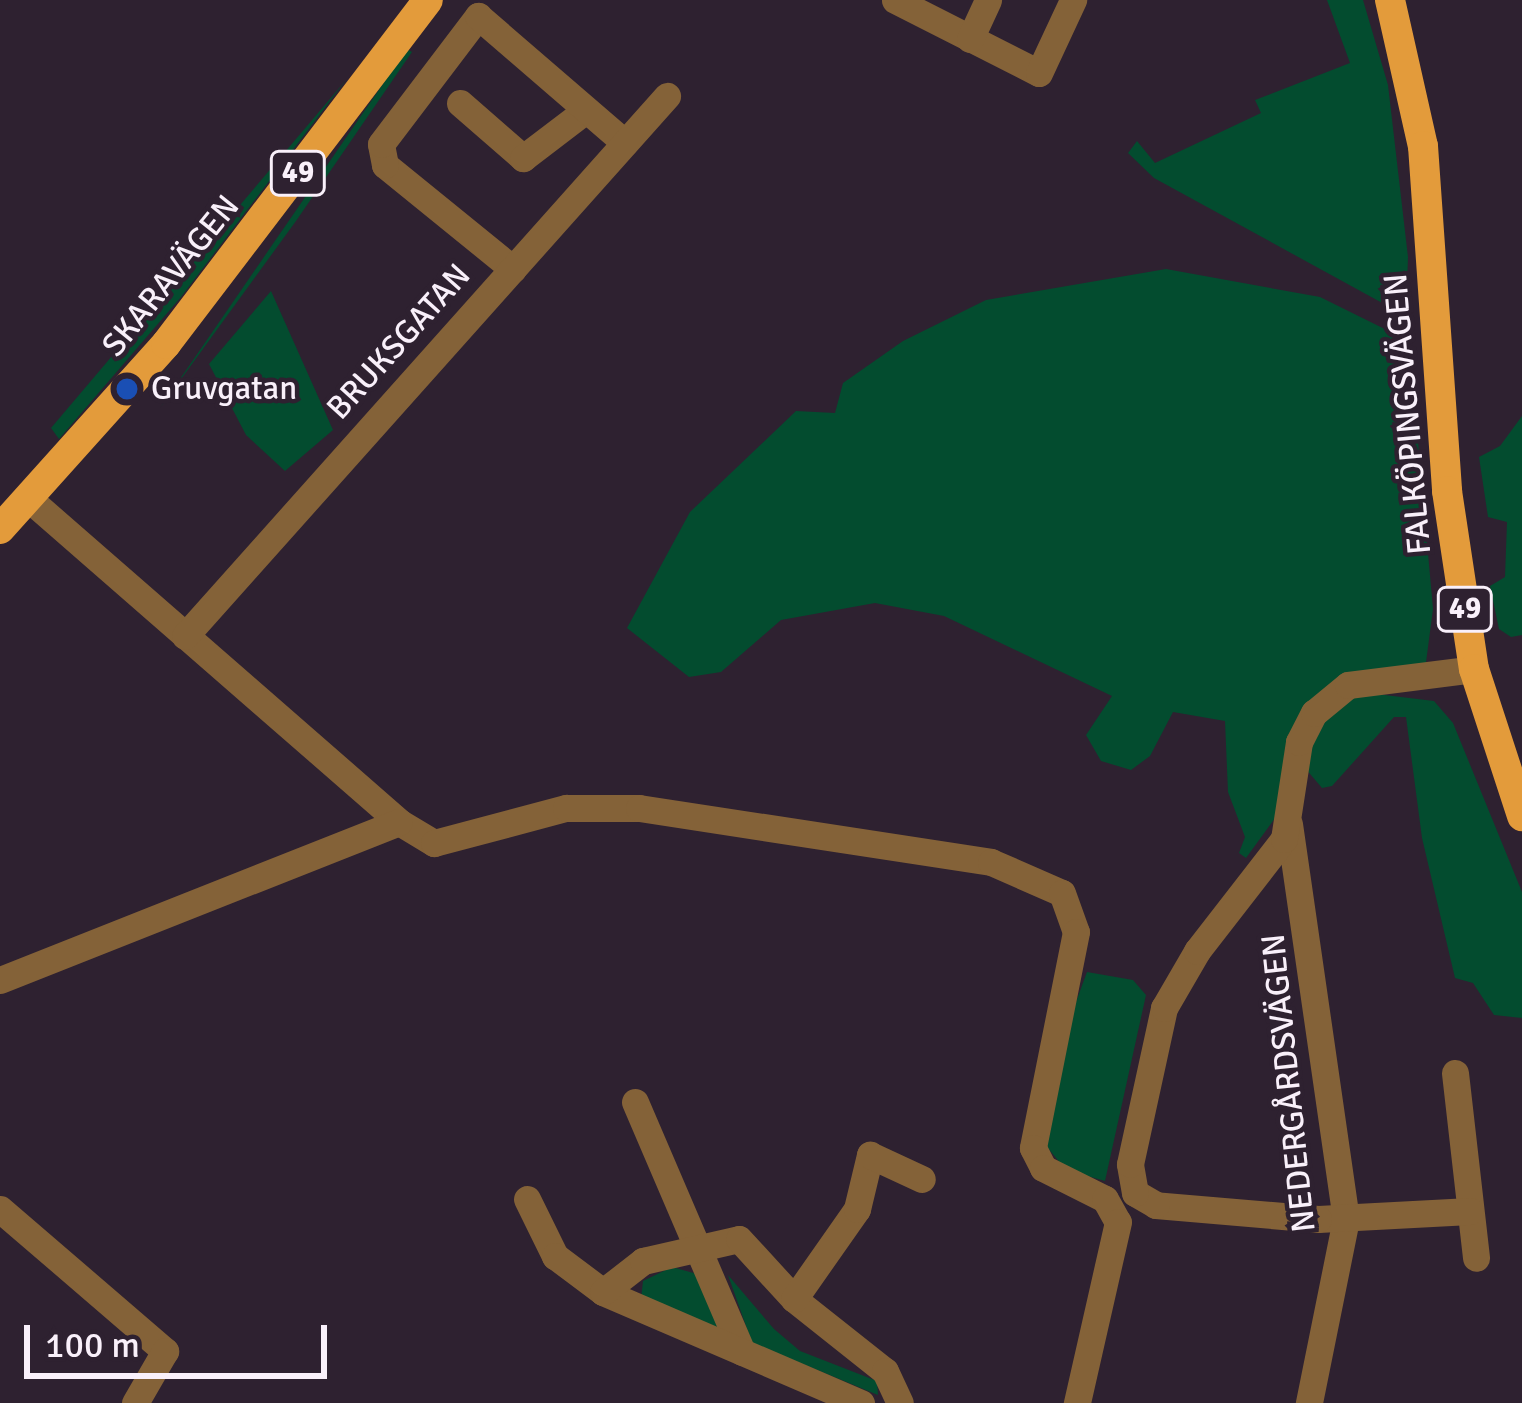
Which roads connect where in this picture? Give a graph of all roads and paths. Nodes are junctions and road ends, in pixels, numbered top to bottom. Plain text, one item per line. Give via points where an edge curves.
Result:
1 (428, 0) edge
2 (895, 0) edge
3 (988, 0) edge
4 (1073, 0) edge
5 (1390, 0) edge
6 (970, 39) junction
7 (668, 96) dead end
8 (460, 103) dead end
9 (586, 110) junction
10 (625, 143) junction
11 (513, 269) junction
12 (28, 499) junction
13 (0, 530) edge
14 (185, 636) junction
15 (1474, 669) junction
16 (1522, 816) edge
17 (399, 822) junction
18 (1289, 824) junction
19 (0, 980) edge
20 (1455, 1072) dead end
21 (635, 1102) dead end
22 (922, 1179) dead end
23 (527, 1199) dead end
24 (1124, 1201) junction
25 (0, 1209) edge
26 (1470, 1211) junction
27 (1346, 1219) junction
28 (699, 1254) junction
29 (1476, 1258) dead end
30 (603, 1292) junction
31 (794, 1299) junction
32 (742, 1352) junction
33 (135, 1403) edge
34 (861, 1403) edge
35 (900, 1403) edge
36 (1077, 1403) edge
37 (1309, 1403) edge

1 - 12 main road, SKARAVÄGEN / 49 via 166,344
2 - 6 street
3 - 6 street
4 - 6 street via 1039,73
5 - 15 main road, FALKÖPINGSVÄGEN / 49 via 1423,146 1447,491
7 - 10 street, BRUKSGATAN
8 - 9 street via 523,158
9 - 10 street
9 - 11 street via 478,16 381,144 386,165
10 - 11 street, BRUKSGATAN
11 - 14 street, BRUKSGATAN
12 - 13 main road, SKARAVÄGEN / 49
12 - 14 street
14 - 17 street
15 - 16 main road, FALKÖPINGSVÄGEN / 49
15 - 18 street via 1364,680 1334,692 1299,742
17 - 19 street
17 - 24 street via 434,843 566,808 639,808 867,838 1041,878 1069,902 1076,932 1033,1148 1043,1168
18 - 24 street via 1164,1008
18 - 27 street, NEDERGÅRDSVÄGEN
20 - 26 street
21 - 28 street
22 - 31 street via 870,1155 857,1208
23 - 30 street via 554,1256
24 - 27 street
24 - 36 street
25 - 33 street via 165,1351
26 - 27 street
26 - 29 street
27 - 37 street, NEDERGÅRDSVÄGEN
28 - 30 street via 643,1261
28 - 31 street via 739,1239
28 - 32 street
30 - 32 street
31 - 35 street via 885,1370
32 - 34 street

